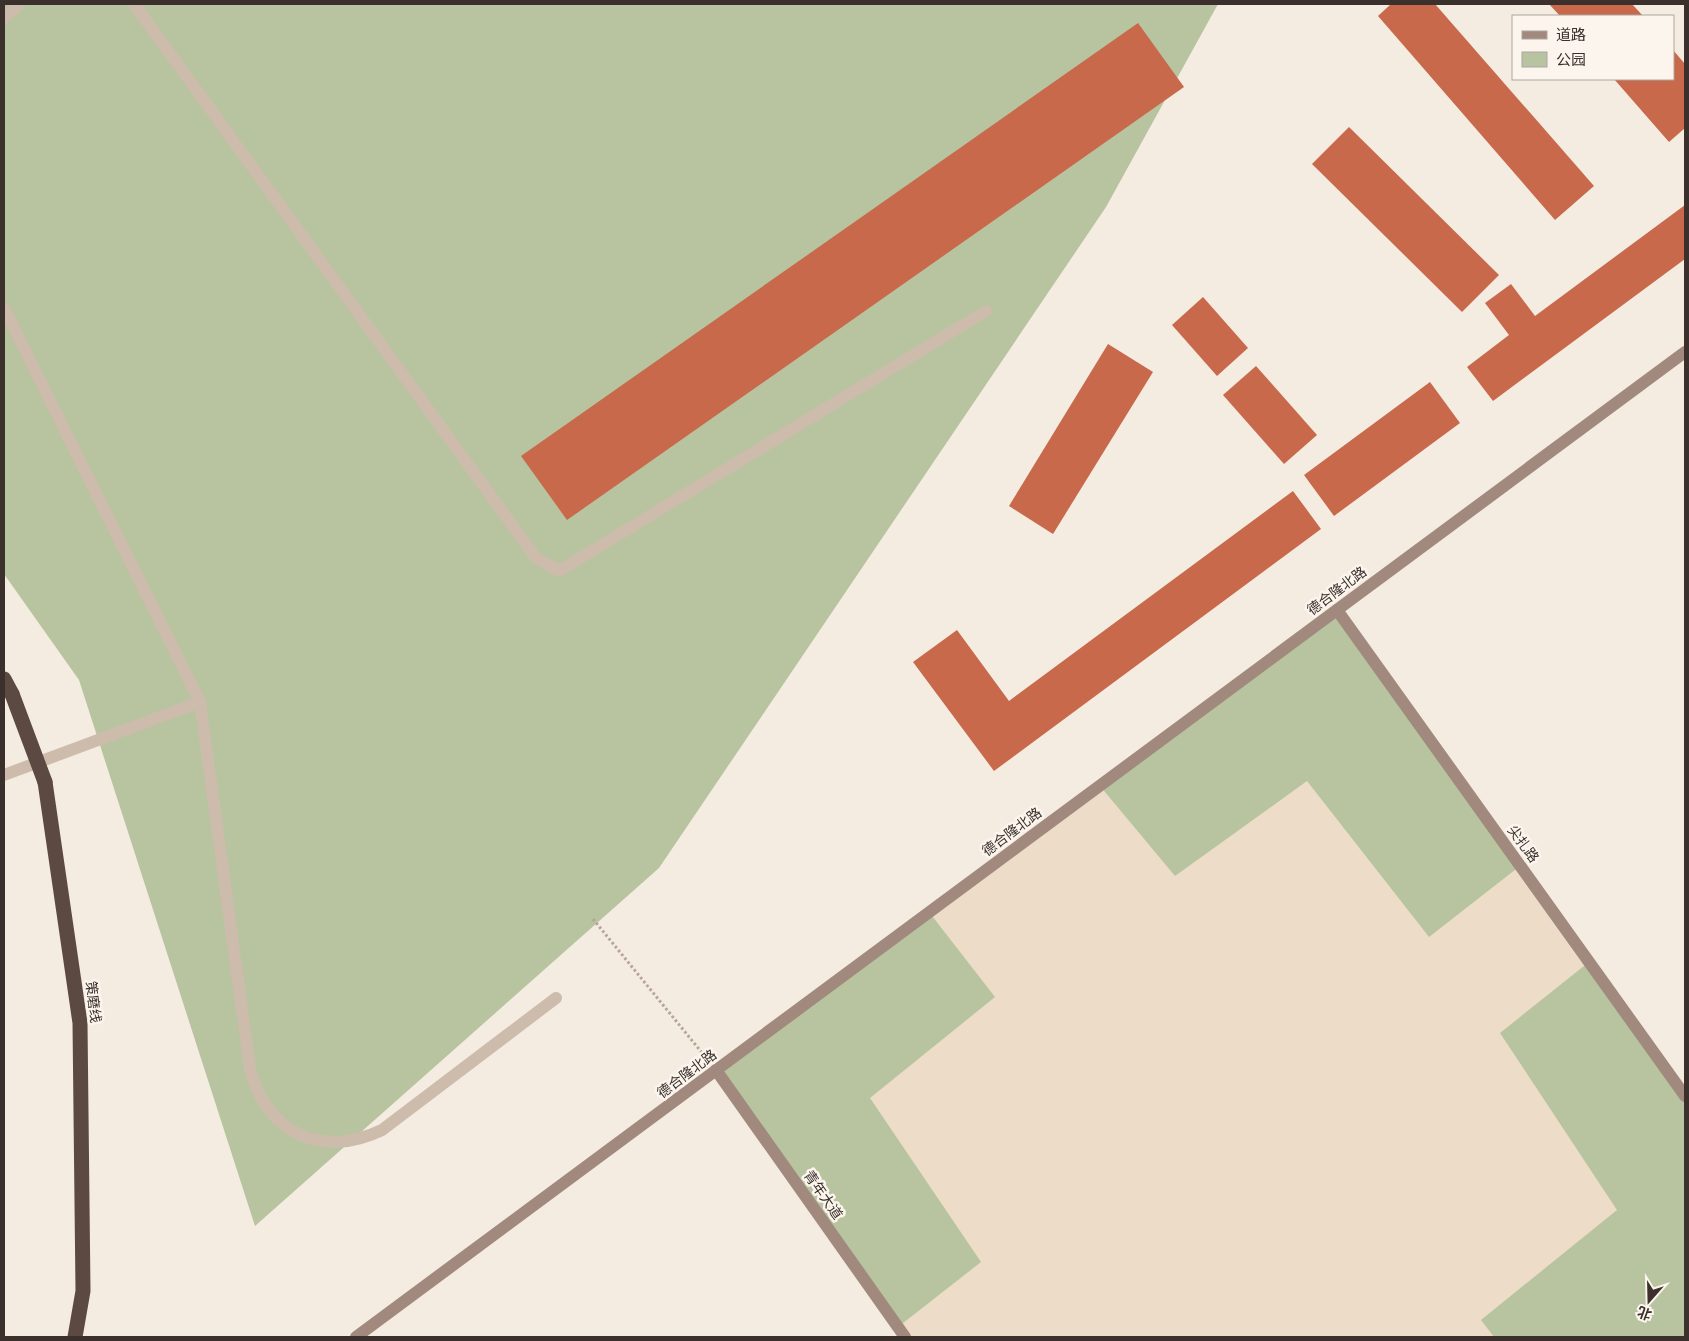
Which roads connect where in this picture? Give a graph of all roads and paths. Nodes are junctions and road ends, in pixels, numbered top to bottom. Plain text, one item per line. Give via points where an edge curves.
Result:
1 (19, 4) edge
2 (134, 4) edge
3 (4, 18) edge
4 (4, 308) edge
5 (986, 311) dead end
6 (1685, 352) edge
7 (1336, 610) junction
8 (4, 679) edge
9 (200, 702) junction
10 (4, 775) edge
11 (593, 919) dead end
12 (556, 998) dead end
13 (716, 1070) junction
14 (1685, 1096) edge
15 (75, 1337) edge
16 (356, 1337) edge
17 (905, 1337) edge

1 - 3 lane
2 - 5 lane via 536,558 559,571
4 - 9 lane
6 - 7 main road, 德合隆北路
7 - 13 main road, 德合隆北路
7 - 14 main road, 尖扎路
8 - 15 highway, 策磨线, bridge via 45,782 80,1023 83,1291
9 - 10 lane
9 - 12 lane via 250,1068 261,1099 283,1124 297,1134 331,1143 366,1138 382,1130
11 - 13 path
13 - 16 main road, 德合隆北路
13 - 17 main road, 青年大道

